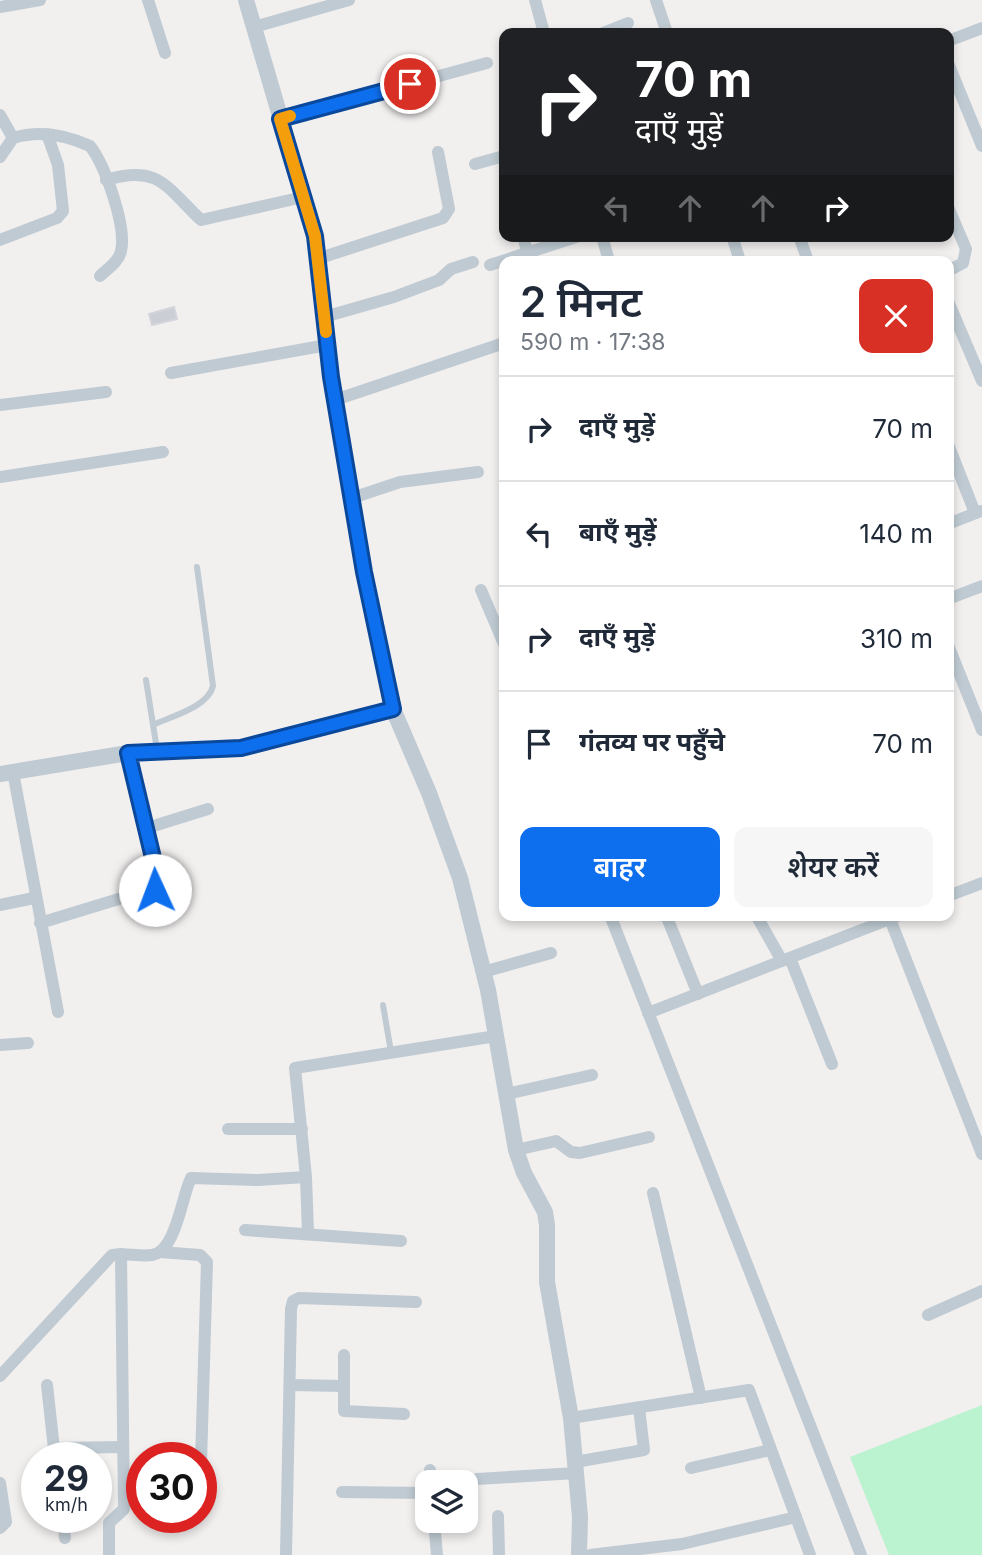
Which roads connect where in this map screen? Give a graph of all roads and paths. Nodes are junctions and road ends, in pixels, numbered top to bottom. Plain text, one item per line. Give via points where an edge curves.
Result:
1 (40, 0) edge
2 (148, 0) edge
3 (246, 0) edge
4 (349, 0) edge
5 (535, 0) edge
6 (656, 0) edge
7 (0, 7) edge
8 (628, 23) dead end
9 (254, 27) junction
10 (543, 28) edge
11 (616, 28) edge
12 (665, 28) edge
13 (982, 29) edge
14 (954, 39) edge
15 (165, 53) dead end
16 (488, 62) dead end
17 (954, 78) edge
18 (0, 115) edge
19 (280, 119) junction
20 (47, 134) junction
21 (13, 138) junction
22 (982, 146) edge
23 (438, 152) dead end
24 (0, 157) edge
25 (499, 157) edge
26 (475, 164) dead end
27 (106, 180) junction
28 (303, 197) junction
29 (954, 221) edge
30 (0, 240) edge
31 (525, 242) edge
32 (558, 242) edge
33 (527, 251) junction
34 (514, 256) edge
35 (317, 259) junction
36 (473, 262) dead end
37 (499, 262) edge
38 (490, 265) dead end
39 (954, 268) edge
40 (100, 276) dead end
41 (954, 315) edge
42 (324, 317) junction
43 (327, 345) junction
44 (499, 345) edge
45 (171, 373) dead end
46 (982, 382) edge
47 (106, 392) dead end
48 (335, 400) junction
49 (0, 405) edge
50 (163, 452) dead end
51 (954, 457) edge
52 (478, 472) dead end
53 (0, 477) edge
54 (352, 498) junction
55 (979, 512) edge
56 (954, 522) edge
57 (197, 567) dead end
58 (982, 586) edge
59 (481, 590) dead end
60 (954, 597) edge
61 (499, 632) edge
62 (954, 660) edge
63 (146, 680) dead end
64 (393, 709) junction
65 (153, 725) junction
66 (982, 730) edge
67 (157, 751) junction
68 (128, 753) junction
69 (7, 773) edge
70 (208, 809) dead end
71 (147, 828) junction
72 (982, 883) edge
73 (954, 894) edge
74 (34, 898) junction
75 (0, 905) edge
76 (612, 921) edge
77 (668, 921) edge
78 (760, 921) edge
79 (866, 921) edge
80 (896, 921) edge
81 (40, 923) junction
82 (551, 953) dead end
83 (786, 960) junction
84 (483, 972) junction
85 (698, 994) junction
86 (383, 1005) dead end
87 (58, 1012) dead end
88 (648, 1013) junction
89 (496, 1036) junction
90 (28, 1043) dead end
91 (0, 1045) edge
92 (391, 1052) junction
93 (832, 1064) dead end
94 (592, 1075) dead end
95 (506, 1094) junction
96 (228, 1129) dead end
97 (302, 1129) junction
98 (649, 1137) dead end
99 (516, 1150) junction
100 (982, 1154) edge
101 (306, 1177) junction
102 (653, 1193) dead end
103 (245, 1230) dead end
104 (308, 1233) junction
105 (401, 1241) dead end
106 (160, 1252) junction
107 (121, 1254) junction
108 (982, 1291) edge
109 (416, 1302) dead end
110 (928, 1315) dead end
111 (344, 1355) dead end
112 (0, 1376) edge
113 (47, 1385) dead end
114 (291, 1385) junction
115 (343, 1386) junction
116 (701, 1398) junction
117 (639, 1408) junction
118 (404, 1414) dead end
119 (571, 1418) junction
120 (54, 1442) edge
121 (202, 1442) edge
122 (123, 1447) junction
123 (112, 1448) edge
124 (770, 1450) junction
125 (576, 1467) junction
126 (691, 1468) dead end
127 (478, 1479) edge
128 (0, 1483) edge
129 (342, 1492) dead end
130 (415, 1493) edge
131 (498, 1516) dead end
132 (796, 1517) junction
133 (0, 1528) edge
134 (64, 1533) edge
135 (435, 1533) edge
136 (65, 1538) dead end
137 (109, 1555) edge
138 (286, 1555) edge
139 (437, 1555) edge
140 (499, 1555) edge
141 (579, 1555) edge
142 (590, 1555) edge
143 (810, 1555) edge
144 (861, 1555) edge

1 - 7 street
2 - 15 street
3 - 9 street
4 - 9 street
5 - 10 street
6 - 12 street
8 - 11 street
9 - 19 street
13 - 14 street
16 - 19 street
17 - 22 street
18 - 21 street
19 - 28 street
20 - 21 street
20 - 27 street via 90,146
20 - 30 street via 58,165 63,211 57,218
21 - 24 street
23 - 35 street via 449,209 443,218
25 - 26 street
27 - 28 street via 130,173 155,177 201,220
27 - 40 street via 119,215 122,248
28 - 35 street
29 - 39 street via 966,249 963,263
31 - 33 street
32 - 33 street
33 - 34 street
35 - 42 street
36 - 42 street via 394,297
37 - 38 street
41 - 46 street
42 - 43 street
43 - 45 street
43 - 48 street
44 - 48 street
47 - 49 street
48 - 54 street
50 - 53 street
51 - 55 street
52 - 54 street via 400,482
54 - 64 street
55 - 56 street
57 - 65 lane via 214,685 200,703
58 - 60 street
59 - 61 street
62 - 66 street
63 - 65 lane
64 - 67 street via 241,748
64 - 84 street via 460,878
65 - 67 lane
67 - 68 street
68 - 69 street
68 - 71 street
69 - 74 street
70 - 71 street
71 - 81 street via 158,887
72 - 73 street
74 - 75 street
74 - 81 street
76 - 88 street
77 - 85 street
78 - 83 street
79 - 83 street
80 - 100 street
81 - 87 street
82 - 84 street
83 - 85 street
83 - 93 street
84 - 89 street
85 - 88 street
86 - 92 lane
88 - 144 street
89 - 92 street
89 - 95 street
90 - 91 street
92 - 97 street via 295,1068
94 - 95 street
95 - 99 street
96 - 97 street
97 - 101 street
98 - 99 street via 580,1153 556,1141
99 - 119 street via 545,1212 550,1302
101 - 104 street
101 - 106 street via 191,1178 173,1232
102 - 116 street
103 - 104 street
104 - 105 street
106 - 107 street
106 - 121 street via 200,1255 207,1262
107 - 112 street via 108,1259
107 - 122 street
108 - 110 street
109 - 114 street via 293,1301
111 - 115 street
113 - 120 street
114 - 115 street
114 - 138 street
115 - 118 street via 343,1408 348,1413
116 - 117 street
116 - 124 street via 749,1390
117 - 119 street
117 - 125 street via 644,1450
119 - 125 street
122 - 123 street
122 - 137 street via 124,1509 109,1523
124 - 126 street
124 - 132 street
125 - 127 street
125 - 141 street
128 - 133 street via 6,1522
129 - 130 street
131 - 140 street
132 - 142 street via 682,1544
132 - 143 street
134 - 136 street
135 - 139 street

